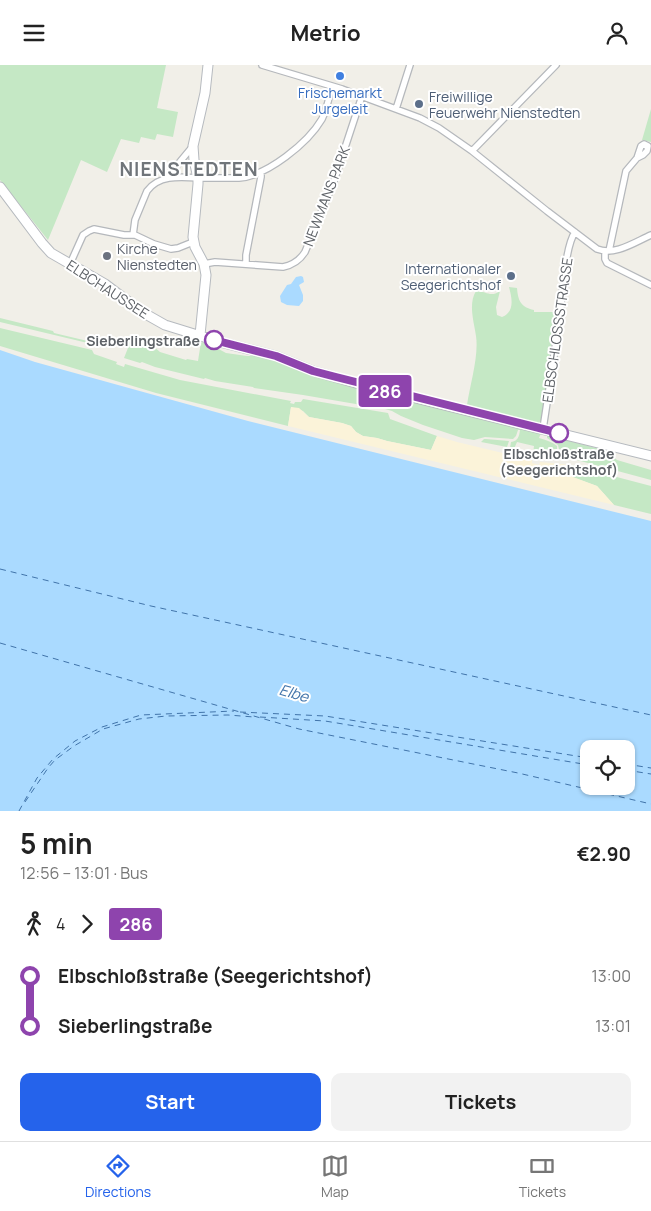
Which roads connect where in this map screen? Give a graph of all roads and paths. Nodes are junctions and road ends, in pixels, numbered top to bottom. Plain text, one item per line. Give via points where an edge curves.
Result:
1 (208, 65) edge
2 (262, 65) edge
3 (410, 65) edge
4 (556, 65) edge
5 (332, 86) junction
6 (362, 96) junction
7 (396, 109) junction
8 (193, 146) junction
9 (472, 151) junction
10 (637, 158) dead end
11 (261, 172) junction
12 (168, 178) junction
13 (198, 178) junction
14 (0, 187) edge
15 (575, 233) junction
16 (133, 235) junction
17 (651, 235) edge
18 (194, 243) junction
19 (607, 251) junction
20 (70, 264) junction
21 (204, 264) junction
22 (246, 264) junction
23 (651, 285) edge
24 (200, 335) junction
25 (543, 429) junction
26 (651, 457) edge

1 - 8 main road
2 - 5 street
3 - 7 street
4 - 9 street
5 - 6 street
5 - 11 street via 317,126 295,149
6 - 7 street
6 - 22 street, NEWMANS PARK via 334,181 305,252 287,266
7 - 9 street via 439,128
8 - 12 street
8 - 13 main road
9 - 15 street
10 - 19 street via 626,171
11 - 13 street via 241,178
11 - 22 street
12 - 13 street
12 - 16 street via 147,191 135,220
13 - 18 main road
14 - 20 main road, ELBCHAUSSEE via 49,251
15 - 19 street via 594,247
15 - 25 street, ELBSCHLOSSSTRASSE via 567,259
16 - 18 street via 171,249
16 - 20 street via 90,230 82,237
17 - 19 street
18 - 21 main road
19 - 23 street via 604,259 607,263
20 - 24 main road, ELBCHAUSSEE via 160,323
21 - 22 street, NEWMANS PARK
21 - 24 main road via 206,279
24 - 25 main road, ELBCHAUSSEE via 276,356 313,371
25 - 26 main road, ELBCHAUSSEE

